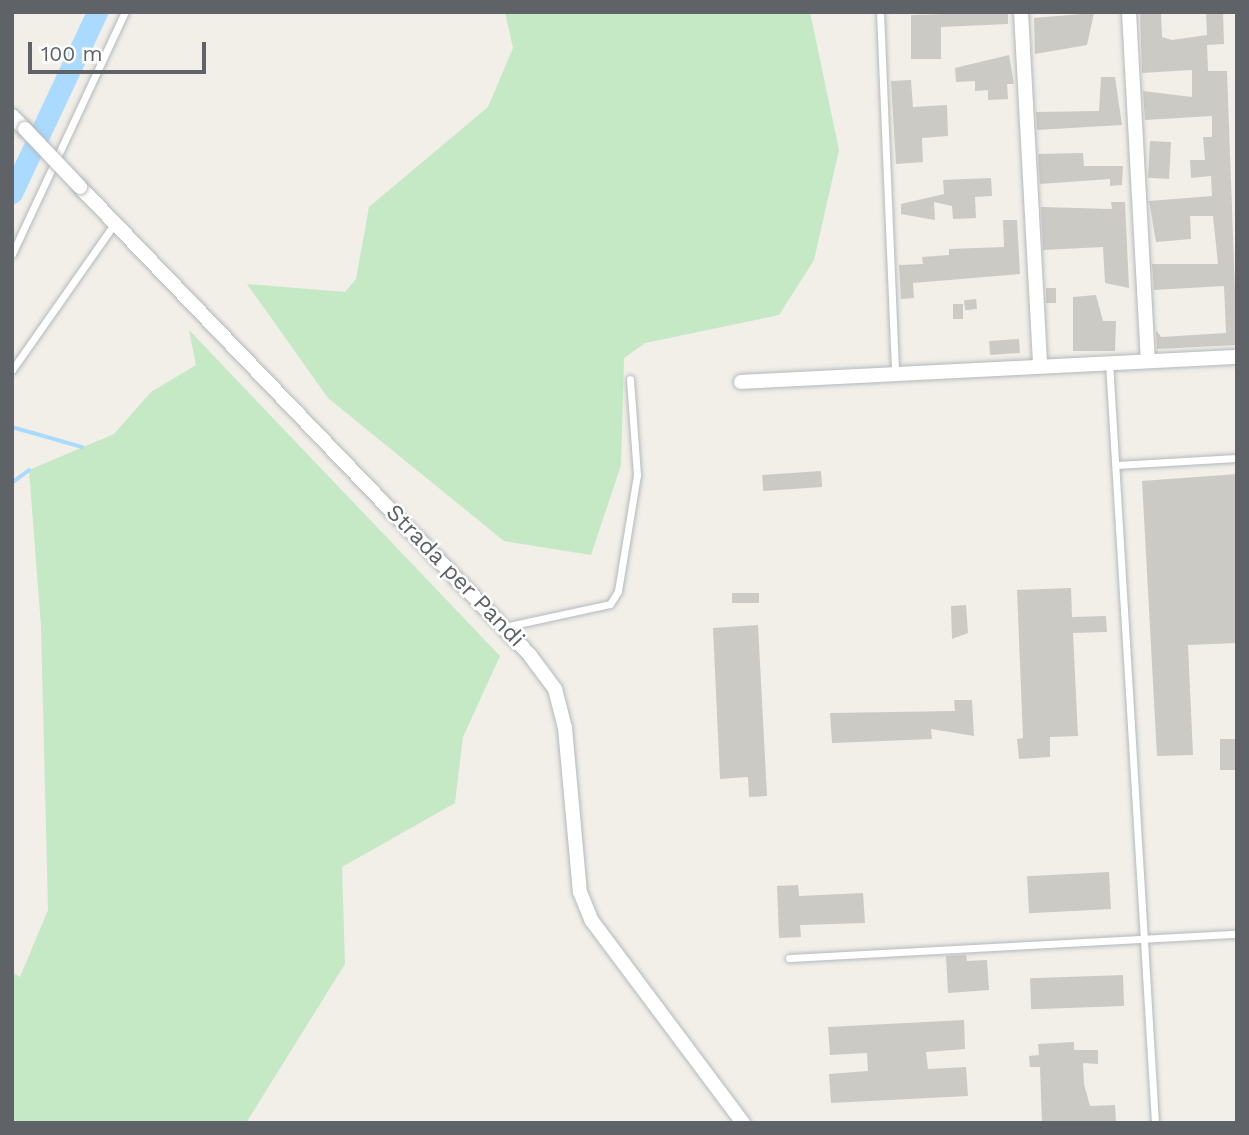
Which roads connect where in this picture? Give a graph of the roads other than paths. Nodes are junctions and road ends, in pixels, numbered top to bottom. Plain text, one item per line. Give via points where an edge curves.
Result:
1 (125, 12) edge
2 (880, 12) edge
3 (1021, 12) edge
4 (1129, 12) edge
5 (12, 116) edge
6 (115, 223) junction
7 (12, 254) edge
8 (1237, 357) edge
9 (1148, 360) junction
10 (1109, 361) junction
11 (1040, 364) junction
12 (12, 370) edge
13 (895, 373) junction
14 (630, 379) dead end
15 (740, 382) dead end
16 (1237, 458) edge
17 (1116, 465) junction
18 (503, 627) junction
19 (1237, 934) edge
20 (1146, 940) junction
21 (789, 958) dead end
22 (743, 1123) edge
23 (1155, 1123) edge

1 - 7 lane
2 - 13 lane
3 - 11 street
4 - 9 street
5 - 6 street, Strada per Pandi, bridge
6 - 12 lane
6 - 18 street, Strada per Pandi
8 - 9 street
9 - 10 street
10 - 11 street
10 - 17 lane
11 - 13 street
13 - 15 street
14 - 18 lane via 637,475 618,592 610,604
16 - 17 lane
17 - 20 lane
18 - 22 street, Strada per Pandi via 555,689 565,728 580,892 592,921
19 - 20 lane
20 - 21 lane
20 - 23 lane

